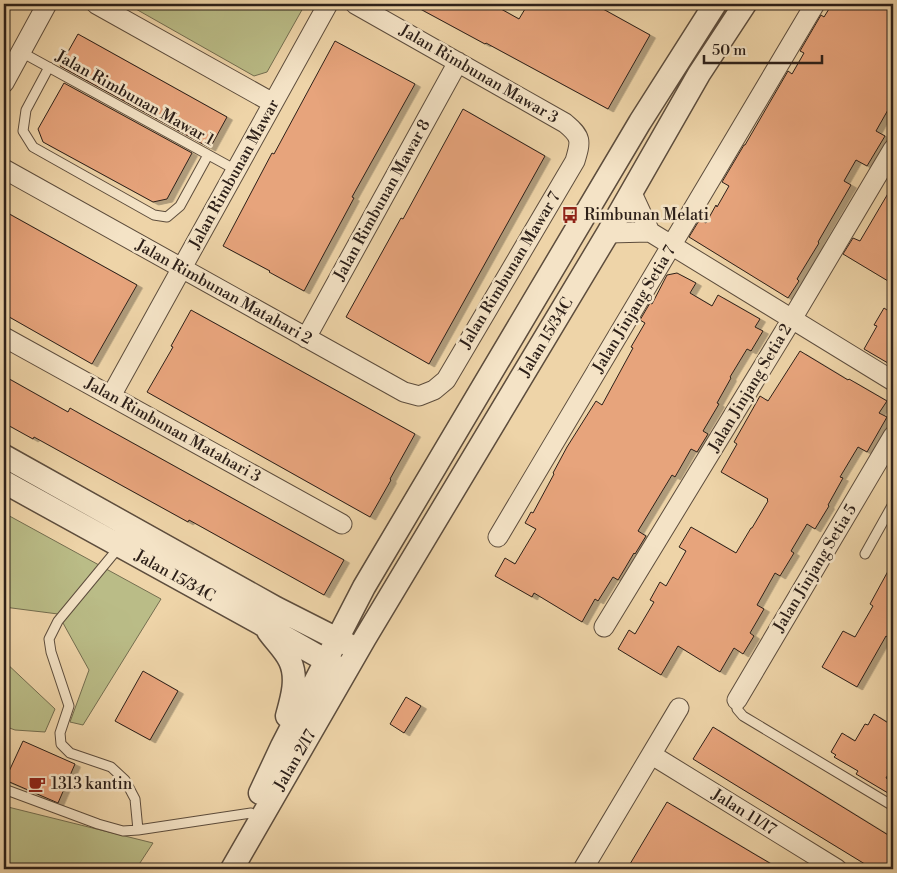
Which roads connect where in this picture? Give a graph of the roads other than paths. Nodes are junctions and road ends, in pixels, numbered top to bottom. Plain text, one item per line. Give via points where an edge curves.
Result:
1 (46, 4) edge
2 (96, 4) edge
3 (328, 4) edge
4 (355, 4) edge
5 (715, 4) edge
6 (745, 4) edge
7 (816, 4) edge
8 (21, 52) junction
9 (458, 62) junction
10 (49, 68) junction
11 (4, 83) edge
12 (273, 103) junction
13 (893, 149) edge
14 (208, 155) junction
15 (575, 161) joint
16 (4, 169) edge
17 (236, 170) junction
18 (631, 191) junction
19 (650, 232) junction
20 (608, 233) junction
21 (672, 246) junction
22 (181, 269) junction
23 (792, 319) junction
24 (4, 337) edge
25 (306, 338) junction
26 (446, 380) joint
27 (893, 381) edge
28 (111, 396) junction
29 (893, 436) edge
30 (4, 456) edge
31 (4, 482) edge
32 (893, 504) edge
33 (342, 524) dead end
34 (498, 537) dead end
35 (120, 546) junction
36 (865, 554) dead end
37 (364, 587) junction
38 (270, 617) junction
39 (604, 626) dead end
40 (337, 639) junction
41 (359, 650) junction
42 (325, 660) junction
43 (346, 673) junction
44 (737, 700) joint
45 (679, 708) dead end
46 (652, 754) junction
47 (278, 755) junction
48 (4, 790) edge
49 (893, 806) edge
50 (251, 813) junction
51 (138, 830) junction
52 (218, 869) edge
53 (232, 869) edge
54 (583, 869) edge
55 (837, 869) edge

1 - 8 street
2 - 12 street
3 - 12 street, Jalan Rimbunan Mawar
4 - 9 street, Jalan Rimbunan Mawar 3
5 - 37 street, Jalan 15/34C via 640,122
6 - 18 street, Jalan 15/34C via 699,74
7 - 21 street, Jalan Jinjang Setia 7
8 - 10 lane, Jalan Rimbunan Mawar 1
8 - 11 street
9 - 15 street, Jalan Rimbunan Mawar 3 via 577,133 580,146
9 - 25 street, Jalan Rimbunan Mawar 8
10 - 14 lane, Jalan Rimbunan Mawar 1
10 - 14 lane via 26,110 23,130 33,147 154,216 167,217 180,206
12 - 17 street, Jalan Rimbunan Mawar
13 - 23 street, Jalan Jinjang Setia 2
14 - 17 lane, Jalan Rimbunan Mawar 1
15 - 26 street, Jalan Rimbunan Mawar 7
16 - 22 street, Jalan Rimbunan Matahari 2
17 - 22 street, Jalan Rimbunan Mawar
18 - 19 street
18 - 20 street, Jalan 15/34C
19 - 20 street
19 - 21 street
20 - 41 street, Jalan 15/34C
21 - 23 street
21 - 34 street, Jalan Jinjang Setia 7
22 - 25 street, Jalan Rimbunan Matahari 2
22 - 28 street, Jalan Rimbunan Mawar
23 - 27 street
23 - 39 street, Jalan Jinjang Setia 2
24 - 28 street, Jalan Rimbunan Matahari 3
25 - 26 street, Jalan Rimbunan Matahari 2 via 404,392 419,396
28 - 33 street, Jalan Rimbunan Matahari 3
29 - 44 street, Jalan Jinjang Setia 5
30 - 38 street, Jalan 15/34C
31 - 35 street, Jalan 15/34C
32 - 36 lane
35 - 38 street, Jalan 15/34C
35 - 51 lane via 58,621 49,639 69,706 60,733 61,744 70,753 111,767 125,780 135,799
37 - 38 street via 349,605 327,618
37 - 40 street, Jalan 15/34C
38 - 40 street, Jalan 15/34C
38 - 42 street, Jalan 15/34C
38 - 47 street via 290,660 294,686
40 - 41 street, Jalan 15/34C
40 - 42 street, Jalan 2/17
41 - 43 street, Jalan 2/17
42 - 43 street, Jalan 15/34C
42 - 47 street, Jalan 2/17
43 - 53 street, Jalan 2/17
44 - 49 lane via 737,709 742,716
45 - 46 street
46 - 54 street
46 - 55 street, Jalan 11/17
47 - 50 street, Jalan 2/17
48 - 51 lane via 98,824 123,831
50 - 51 lane
50 - 52 street, Jalan 2/17

